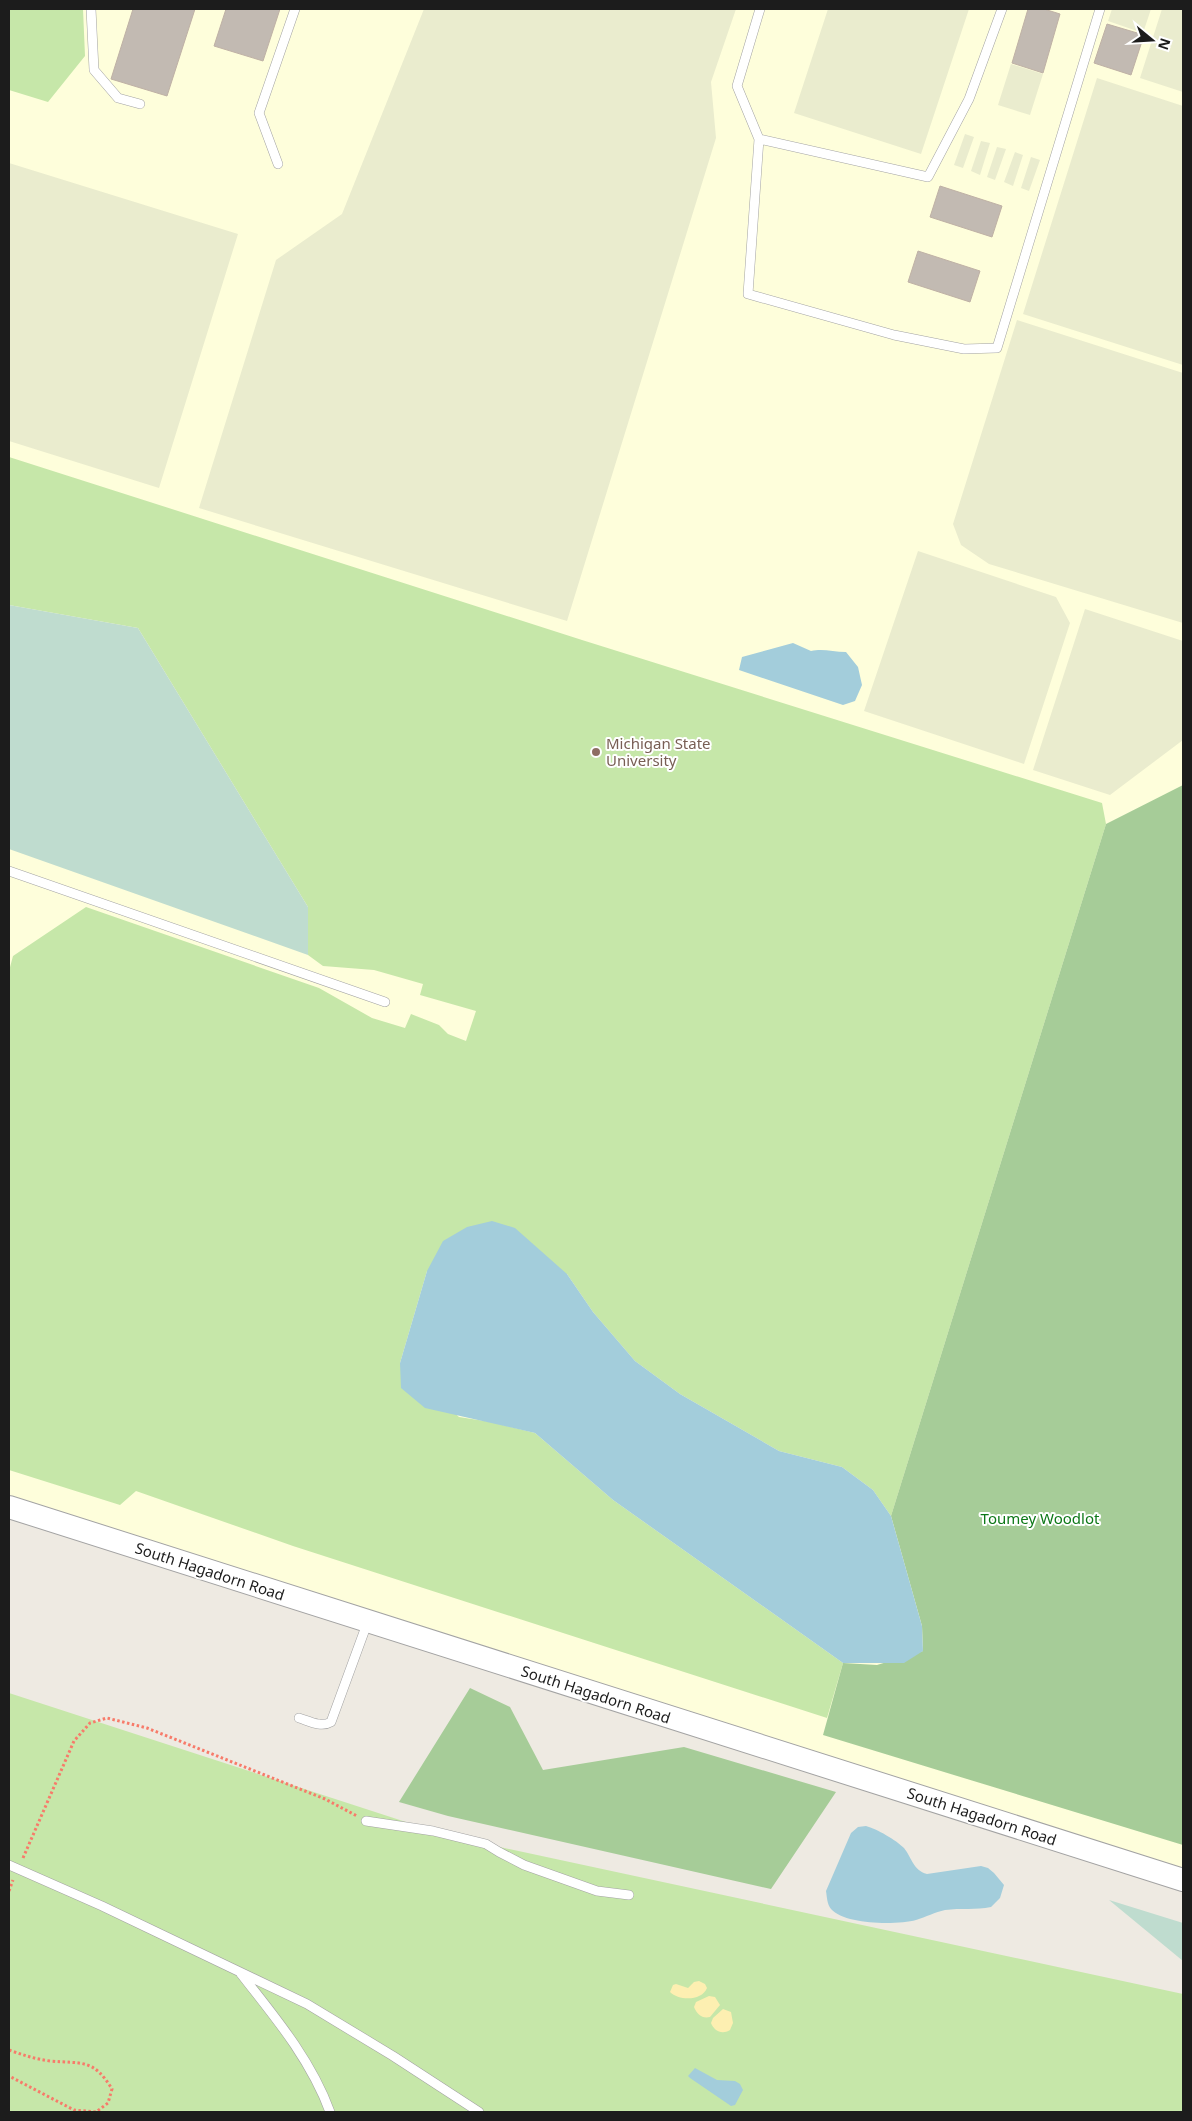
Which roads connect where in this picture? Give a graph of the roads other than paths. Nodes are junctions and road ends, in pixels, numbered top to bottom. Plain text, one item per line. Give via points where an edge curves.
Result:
1 (91, 9) edge
2 (295, 9) edge
3 (760, 9) edge
4 (1002, 9) edge
5 (1100, 9) edge
6 (140, 104) dead end
7 (759, 139) junction
8 (278, 164) dead end
9 (9, 871) edge
10 (385, 1002) dead end
11 (9, 1507) edge
12 (368, 1621) junction
13 (300, 1718) dead end
14 (366, 1821) road end
15 (9, 1865) edge
16 (1183, 1880) edge
17 (629, 1895) dead end
18 (240, 1971) junction
19 (330, 2112) edge
20 (478, 2112) edge

1 - 6 lane via 94,70 118,98
2 - 8 lane via 259,113
3 - 7 lane via 737,86
4 - 7 lane via 969,99 928,177
5 - 7 lane via 997,348 964,349 894,335 748,294
9 - 10 lane
11 - 12 street, South Hagadorn Road
12 - 13 lane via 331,1722 320,1725
12 - 16 street, South Hagadorn Road
14 - 17 lane via 433,1831 486,1844 524,1865 597,1891
15 - 18 lane
18 - 19 lane via 302,2057
18 - 20 lane via 307,2004

